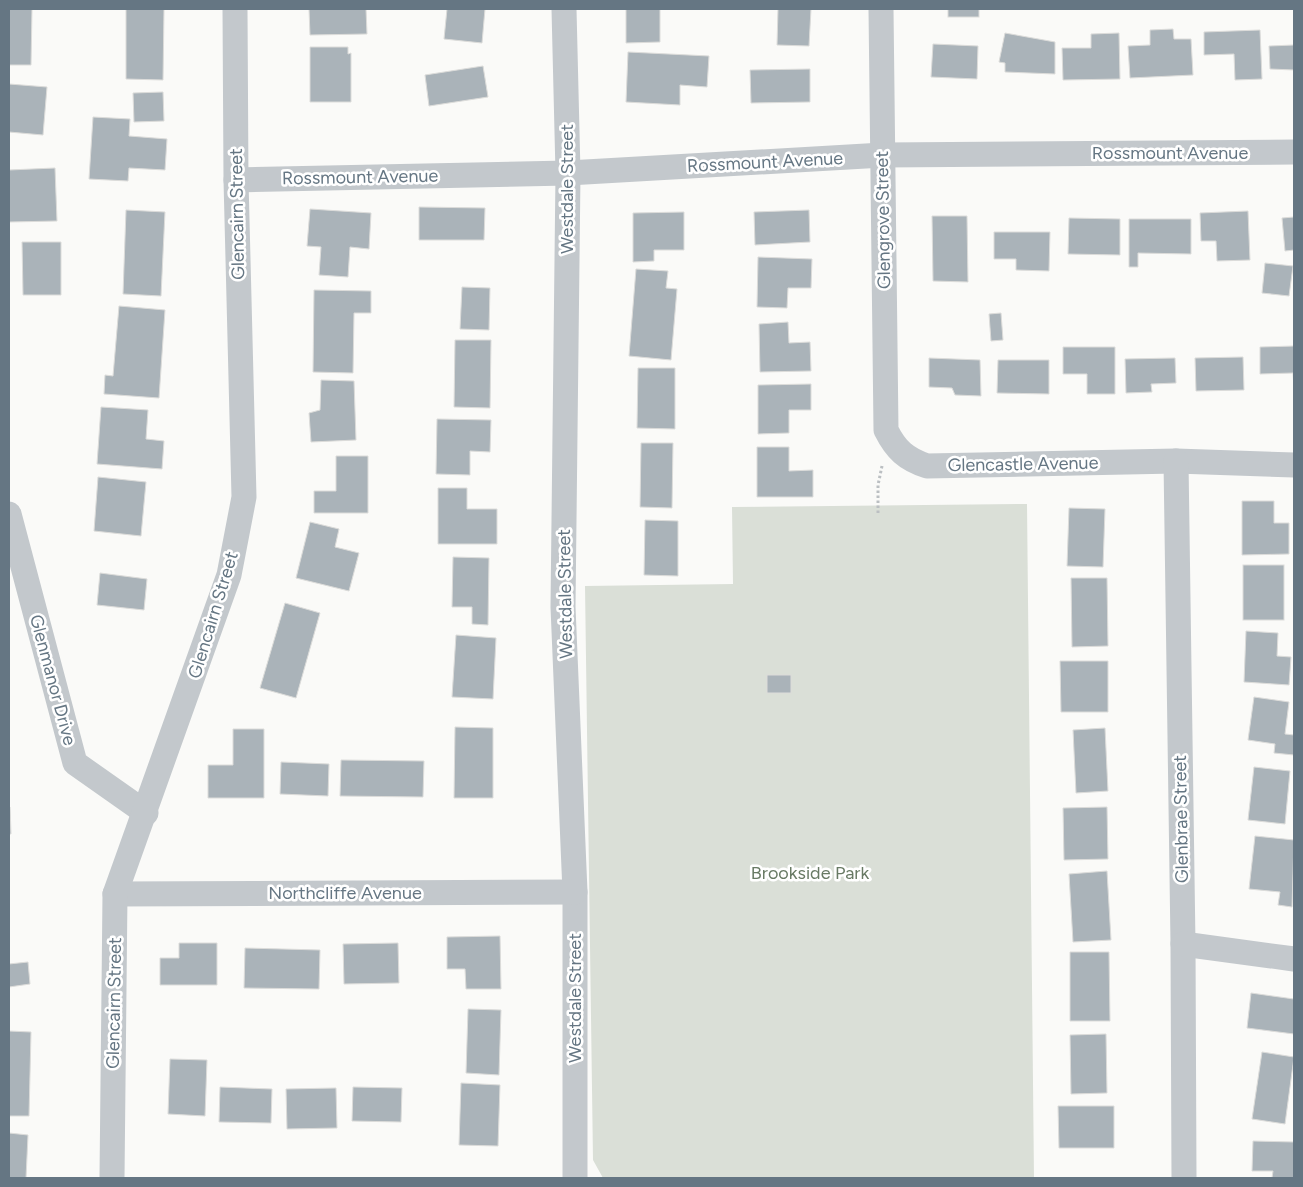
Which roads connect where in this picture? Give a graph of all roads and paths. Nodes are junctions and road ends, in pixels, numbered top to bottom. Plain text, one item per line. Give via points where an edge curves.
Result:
1 (235, 9) edge
2 (564, 9) edge
3 (881, 9) edge
4 (1294, 152) edge
5 (883, 155) junction
6 (568, 173) junction
7 (236, 180) junction
8 (890, 438) junction
9 (1176, 461) junction
10 (1294, 465) edge
11 (878, 512) dead end
12 (9, 514) edge
13 (146, 813) junction
14 (575, 892) junction
15 (115, 894) junction
16 (1183, 944) junction
17 (1294, 959) edge
18 (112, 1178) edge
19 (574, 1178) edge
20 (1184, 1178) edge

1 - 7 street, Glencairn Street
2 - 6 street, Westdale Street
3 - 5 street, Glengrove Street
4 - 5 street, Rossmount Avenue
5 - 6 street, Rossmount Avenue
5 - 8 street, Glengrove Street
6 - 7 street, Rossmount Avenue
6 - 14 street, Westdale Street via 563,607
7 - 13 street, Glencairn Street via 244,497 229,575
8 - 9 street, Glencastle Avenue via 910,460 927,466
8 - 11 path via 880,471
9 - 10 street, Glencastle Avenue
9 - 16 street, Glenbrae Street
12 - 13 street, Glenmanor Drive via 75,763
13 - 15 street, Glencairn Street
14 - 15 street, Northcliffe Avenue
14 - 19 street, Westdale Street
15 - 18 street, Glencairn Street
16 - 17 street
16 - 20 street, Glenbrae Street

